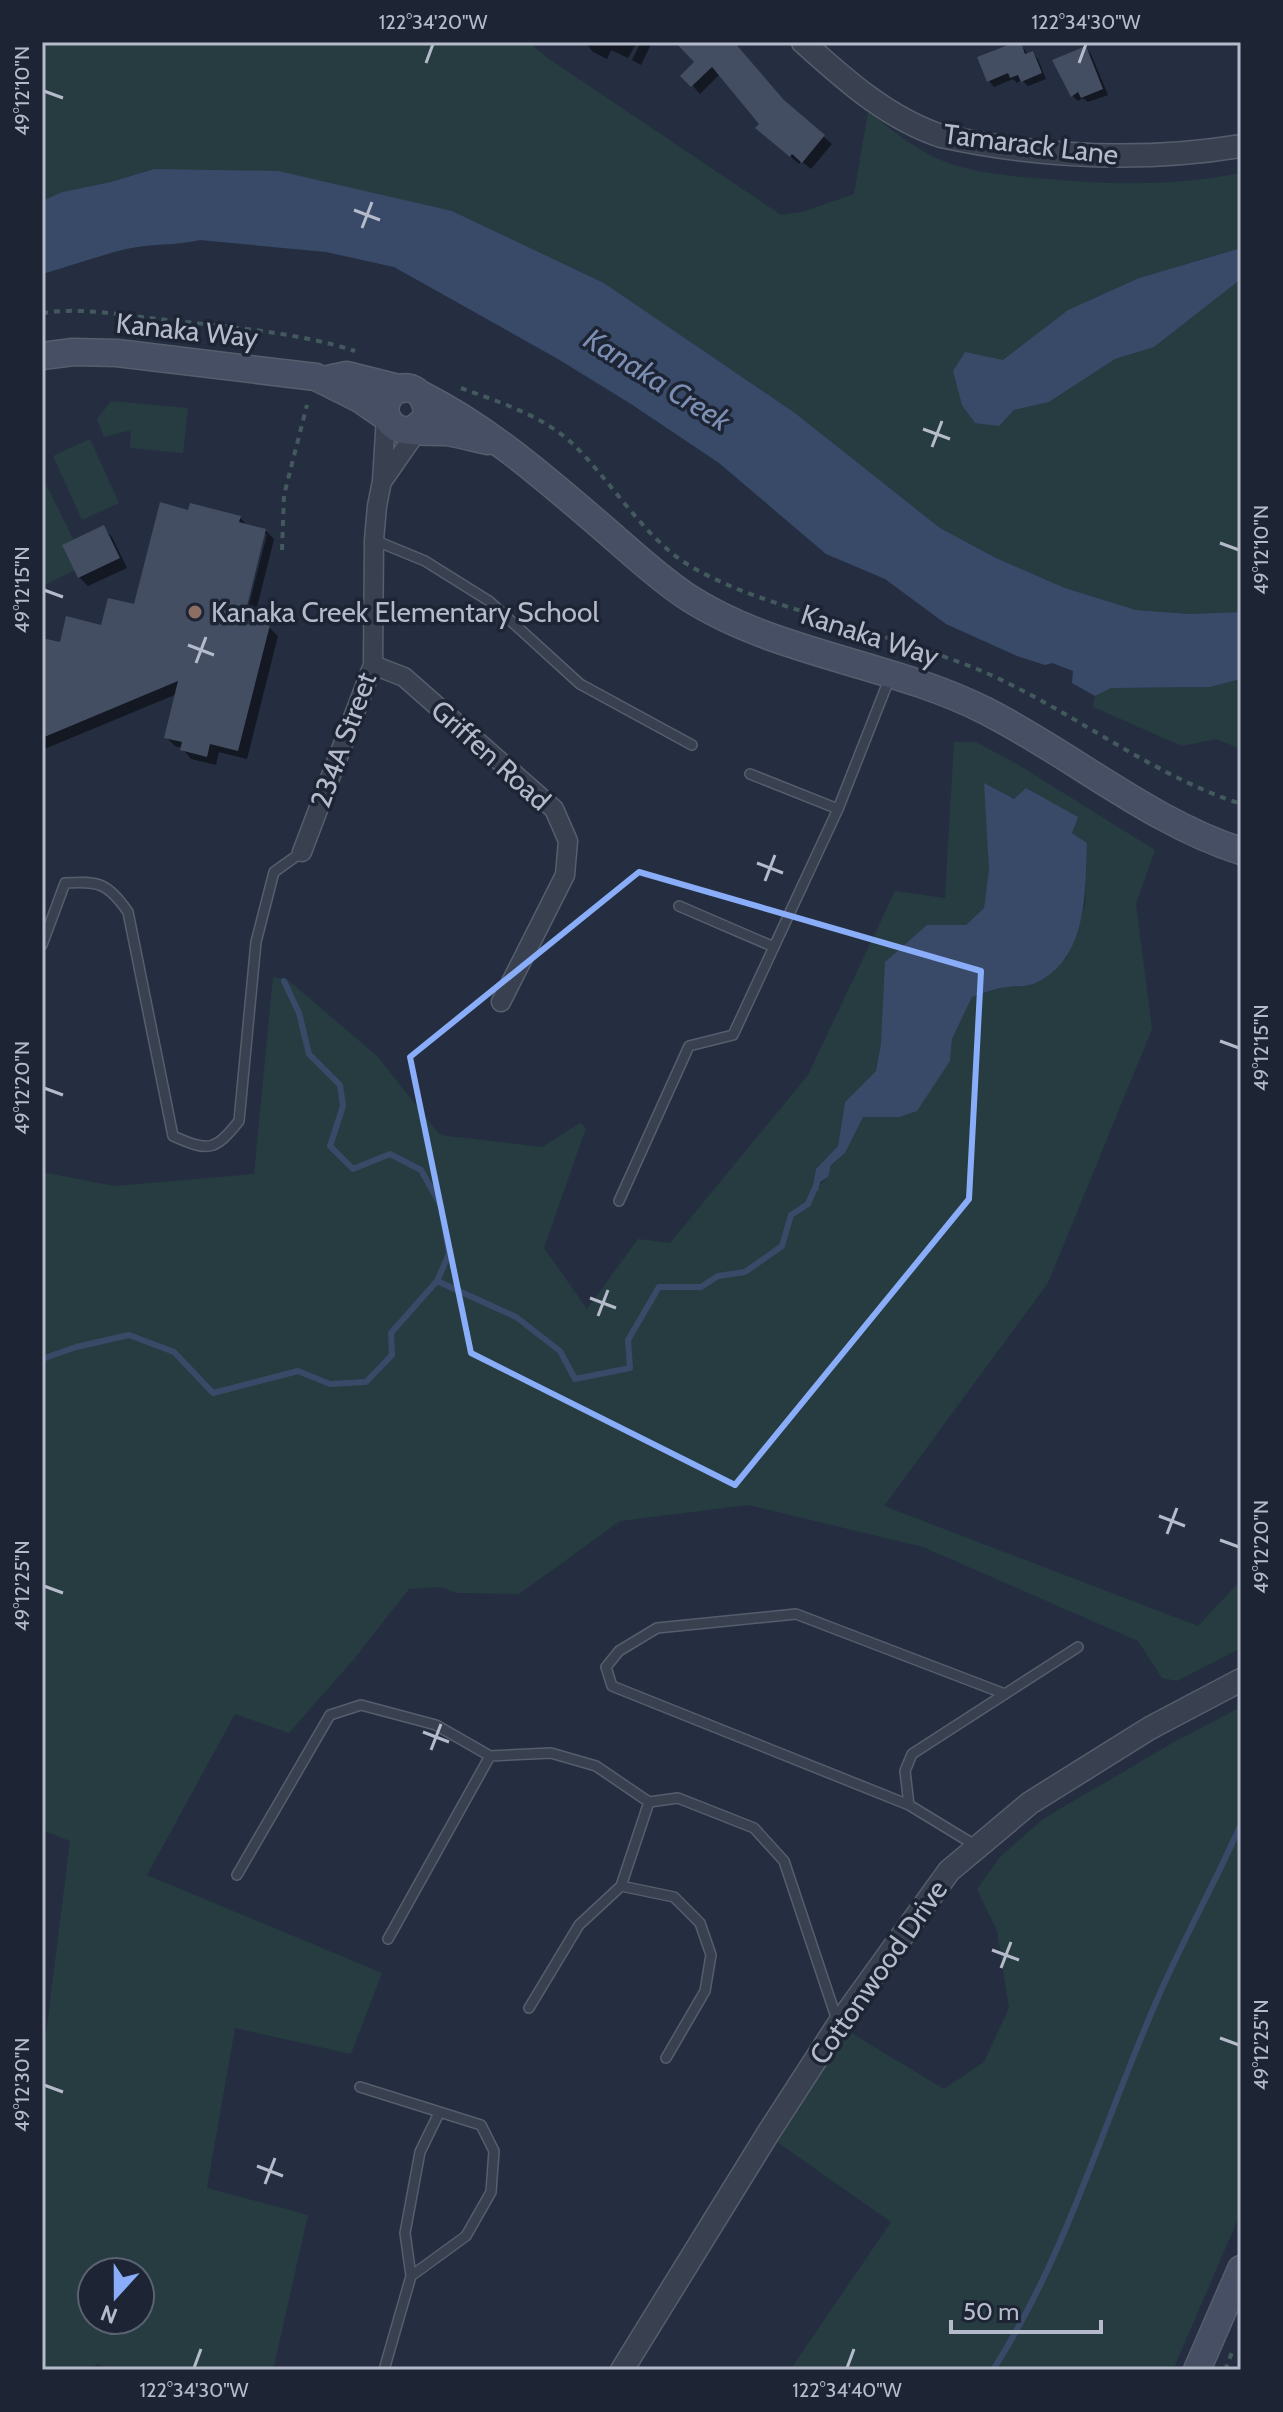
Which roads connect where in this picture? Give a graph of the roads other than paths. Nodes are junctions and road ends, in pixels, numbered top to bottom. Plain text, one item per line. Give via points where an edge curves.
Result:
1 (803, 42) edge
2 (1241, 146) edge
3 (42, 356) edge
4 (325, 379) junction
5 (412, 392) junction
6 (386, 417) junction
7 (414, 429) junction
8 (503, 445) junction
9 (382, 481) junction
10 (374, 540) junction
11 (373, 665) junction
12 (891, 674) junction
13 (692, 745) dead end
14 (750, 774) dead end
15 (838, 809) junction
16 (1241, 851) edge
17 (302, 852) joint
18 (679, 906) dead end
19 (42, 945) edge
20 (774, 947) junction
21 (501, 1002) dead end
22 (619, 1201) dead end
23 (1078, 1647) dead end
24 (1241, 1680) edge
25 (1005, 1694) junction
26 (490, 1756) junction
27 (649, 1802) junction
28 (909, 1805) junction
29 (978, 1847) junction
30 (237, 1875) dead end
31 (621, 1886) junction
32 (388, 1939) dead end
33 (529, 2008) dead end
34 (838, 2025) junction
35 (666, 2058) dead end
36 (360, 2087) dead end
37 (439, 2113) junction
38 (1241, 2269) edge
39 (411, 2276) junction
40 (384, 2370) edge
41 (622, 2370) edge
42 (1197, 2370) edge

1 - 2 street, Tamarack Lane via 868,98 941,136 1132,156
3 - 4 main road, Kanaka Way via 117,353
4 - 5 main road, Kanaka Way via 347,375
4 - 6 main road, Kanaka Way
5 - 6 main road via 389,398
5 - 7 main road via 428,411
5 - 8 main road, Kanaka Way via 451,410
6 - 7 main road via 399,430
6 - 9 street, 234A Street
7 - 8 main road, Kanaka Way
7 - 9 street, 234A Street
8 - 12 main road, Kanaka Way via 690,599 779,640
9 - 10 street, 234A Street
10 - 11 street, 234A Street
10 - 13 lane via 425,561 489,601 580,684
11 - 17 street, 234A Street
11 - 21 street, Griffen Road via 404,677 554,809 568,841 565,875
12 - 15 lane
12 - 16 main road, Kanaka Way via 987,711 1154,810
14 - 15 lane
15 - 20 lane
17 - 19 lane via 274,872 256,942 239,1121 221,1143 199,1148 173,1136 128,912 113,890 91,881 65,883
18 - 20 lane
20 - 22 lane via 733,1035 689,1046
23 - 25 lane
24 - 29 street, Cottonwood Drive via 1150,1728 1044,1794
25 - 28 lane via 912,1754 905,1771
25 - 28 lane via 796,1614 657,1628 619,1651 606,1667 612,1686
26 - 27 lane via 551,1753 596,1766
26 - 30 lane via 436,1725 361,1705 330,1715
26 - 32 lane
27 - 31 lane
27 - 34 lane via 678,1798 754,1828 784,1861
28 - 29 lane
29 - 34 street, Cottonwood Drive via 949,1871
31 - 33 lane via 579,1925
31 - 35 lane via 674,1897 700,1923 711,1955 705,1991
34 - 41 street, Cottonwood Drive
36 - 37 lane
37 - 39 lane via 420,2152 405,2233
37 - 39 lane via 481,2125 494,2151 491,2192 466,2236
38 - 42 main road
39 - 40 lane

